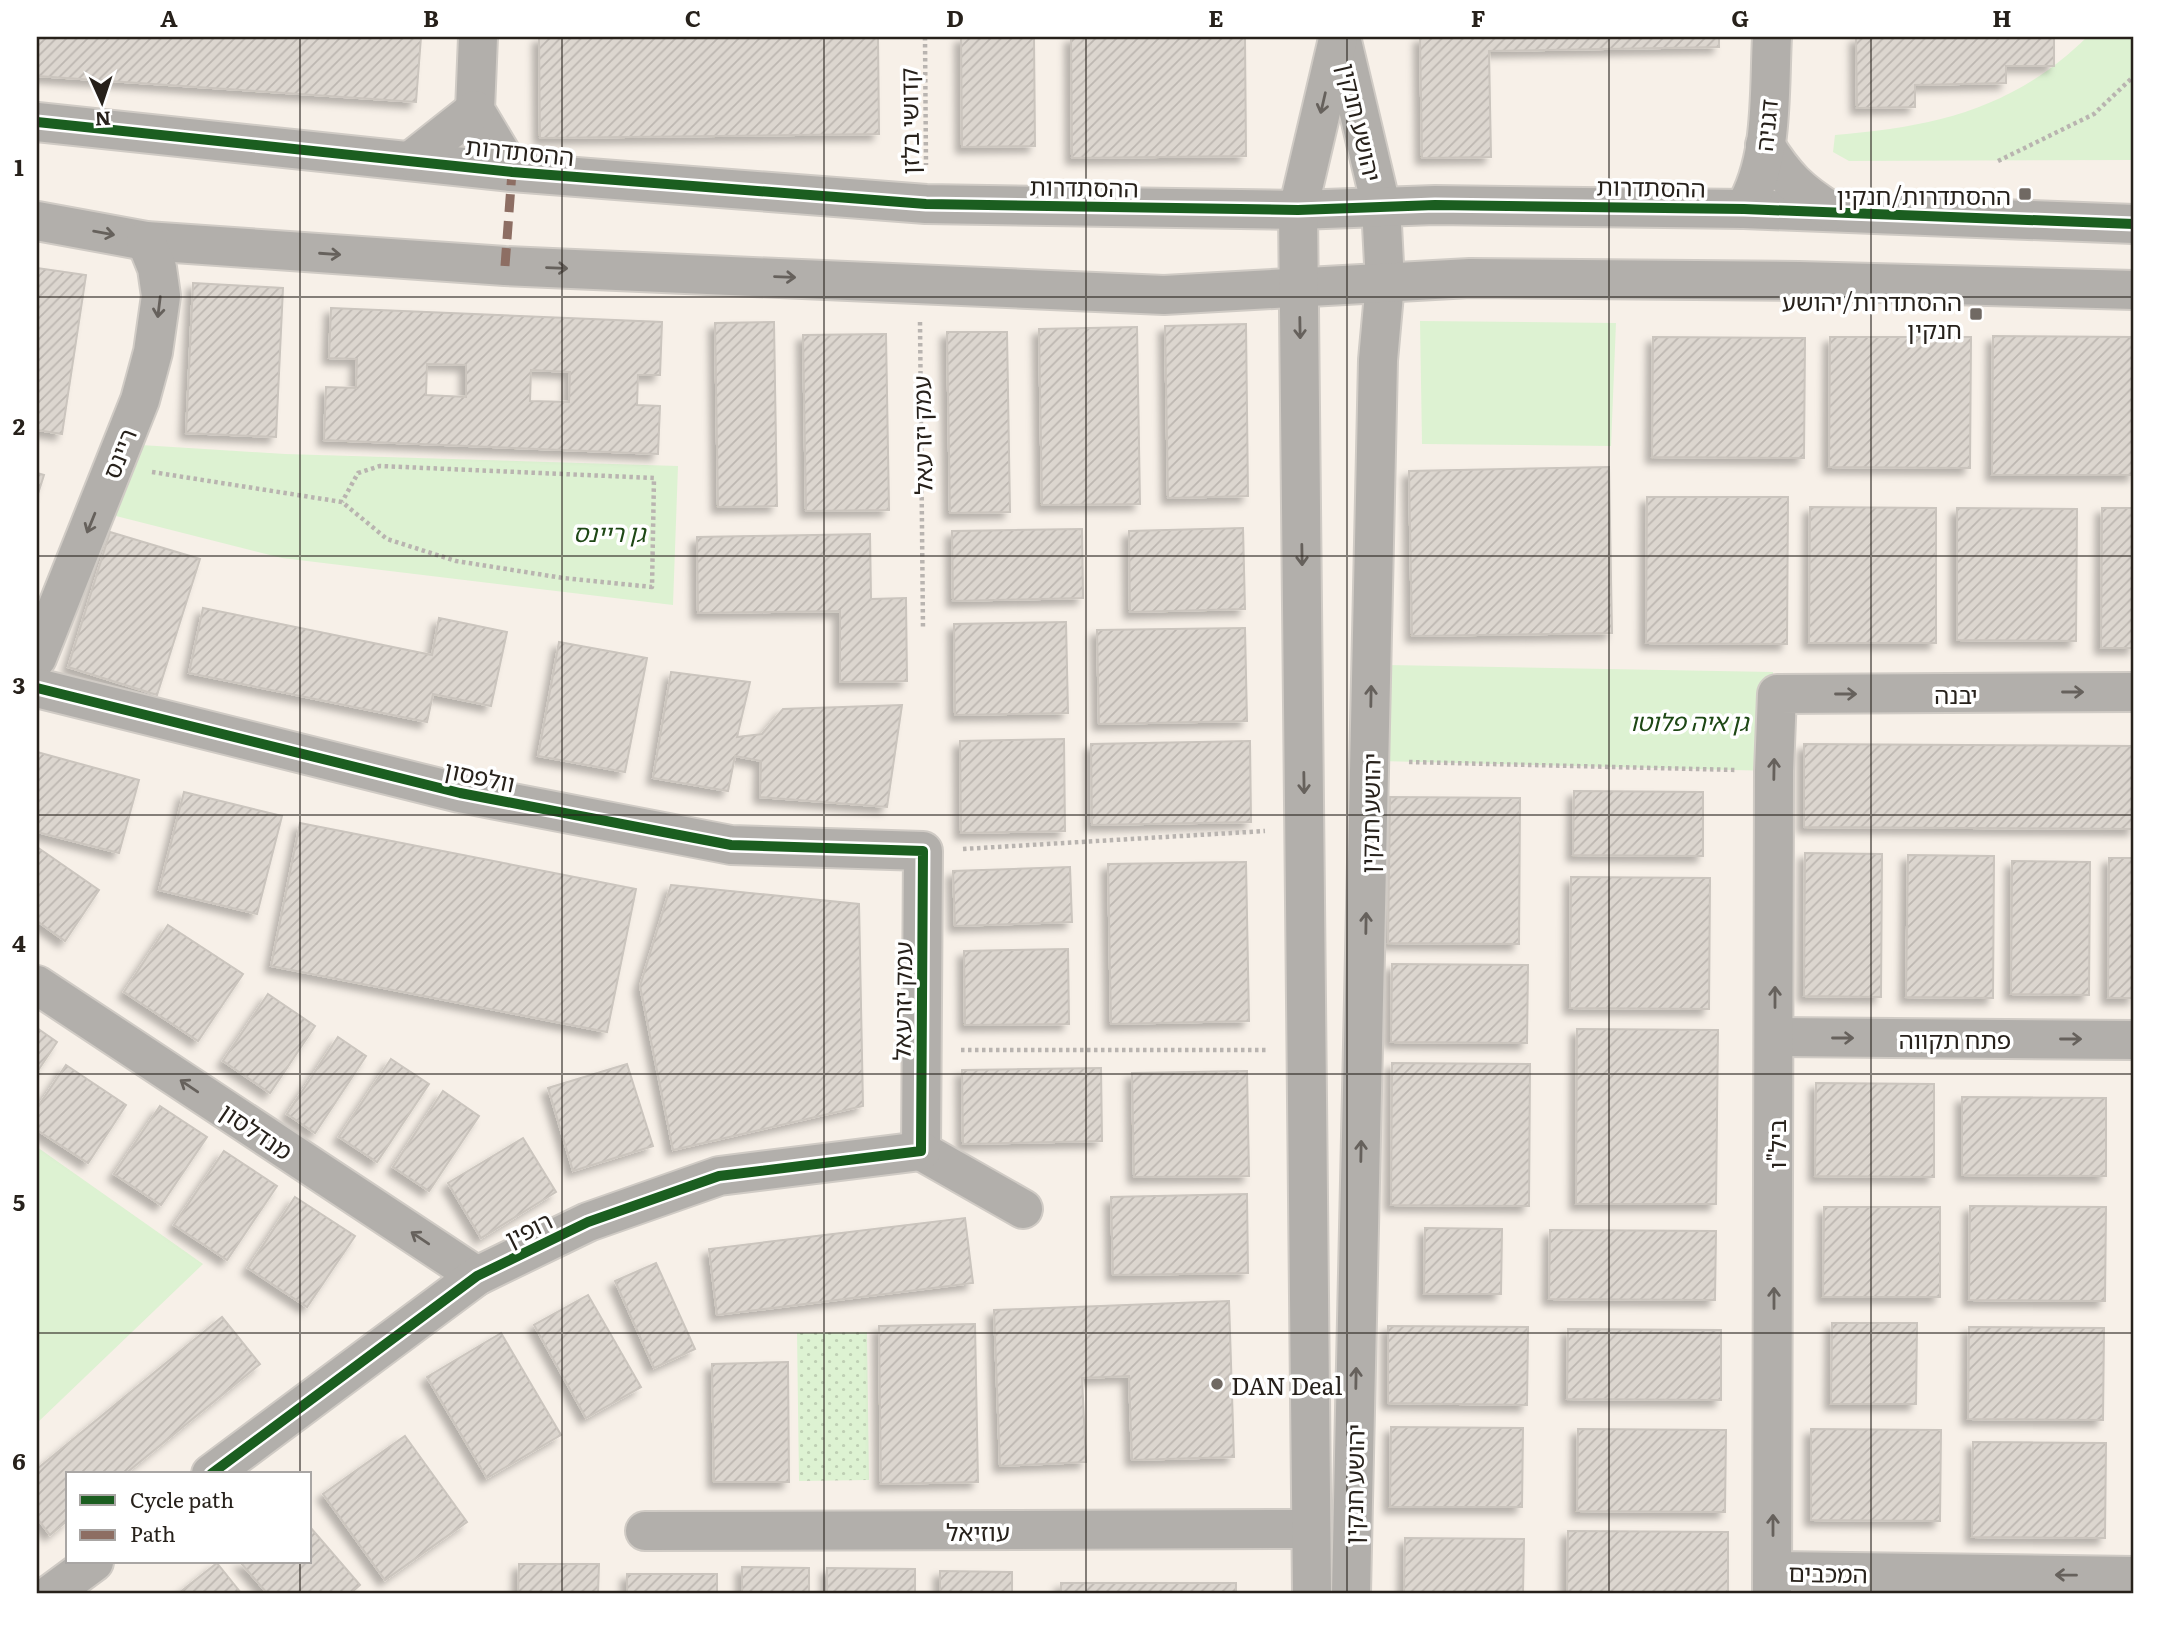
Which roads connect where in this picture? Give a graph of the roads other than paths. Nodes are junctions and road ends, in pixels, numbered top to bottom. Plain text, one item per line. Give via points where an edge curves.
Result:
1 (478, 37) edge
2 (1340, 37) edge
3 (1772, 37) edge
4 (475, 110) junction
5 (37, 122) edge
6 (1765, 145) junction
7 (413, 159) junction
8 (512, 172) junction
9 (1381, 206) junction
10 (1744, 209) junction
11 (1298, 210) junction
12 (1831, 211) junction
13 (37, 221) edge
14 (2134, 225) edge
15 (146, 241) junction
16 (1470, 278) junction
17 (1385, 283) junction
18 (1299, 288) junction
19 (2134, 290) edge
20 (1378, 360) junction
21 (37, 658) edge
22 (37, 688) edge
23 (2134, 692) edge
24 (1777, 694) joint
25 (923, 851) joint
26 (37, 985) edge
27 (1775, 1037) junction
28 (2134, 1040) edge
29 (921, 1151) junction
30 (1023, 1209) dead end
31 (477, 1276) junction
32 (214, 1472) edge
33 (1311, 1529) junction
34 (645, 1531) dead end
35 (91, 1564) edge
36 (2134, 1576) edge
37 (1773, 1582) edge
38 (52, 1593) edge
39 (1312, 1593) edge
40 (1351, 1593) edge

1 - 4 street
2 - 9 street, יהושע חנקין
2 -> 11 street, יהושע חנקין
3 - 6 street, דגניה
4 - 7 street
4 - 8 street
5 - 7 street, ההסתדרות
6 - 10 street, דגניה via 1753,194
6 - 12 street via 1801,192
7 - 8 street, ההסתדרות
8 - 11 street, ההסתדרות via 926,204
9 - 10 street, ההסתדרות
9 - 11 street, ההסתדרות
9 - 17 street, יהושע חנקין
10 - 12 street, ההסתדרות
11 - 18 street, יהושע חנקין
12 - 14 street, ההסתדרות
13 -> 15 street
15 -> 18 street via 505,266 1164,295
15 -> 21 street, ריינס via 161,296 153,352 139,400
16 - 17 street
16 - 19 street
16 - 20 street via 1412,303
17 - 18 street
17 - 20 street, יהושע חנקין
18 -> 33 street, יהושע חנקין
40 -> 20 street, יהושע חנקין
22 - 25 street, וולפסון via 460,793 731,845
24 -> 23 street, יבנה
27 -> 24 street, ביל"ו via 1773,771
25 - 29 street, עמק יזרעאל
31 -> 26 street, מנדלסון
27 -> 28 street, פתח תקווה
37 -> 27 street, ביל"ו
29 - 30 street
29 - 31 street, רופין via 719,1176 588,1222
31 - 32 street, רופין
33 - 34 street, עוזיאל
33 - 39 street, יהושע חנקין
35 - 38 street
36 -> 37 street, המכבים

